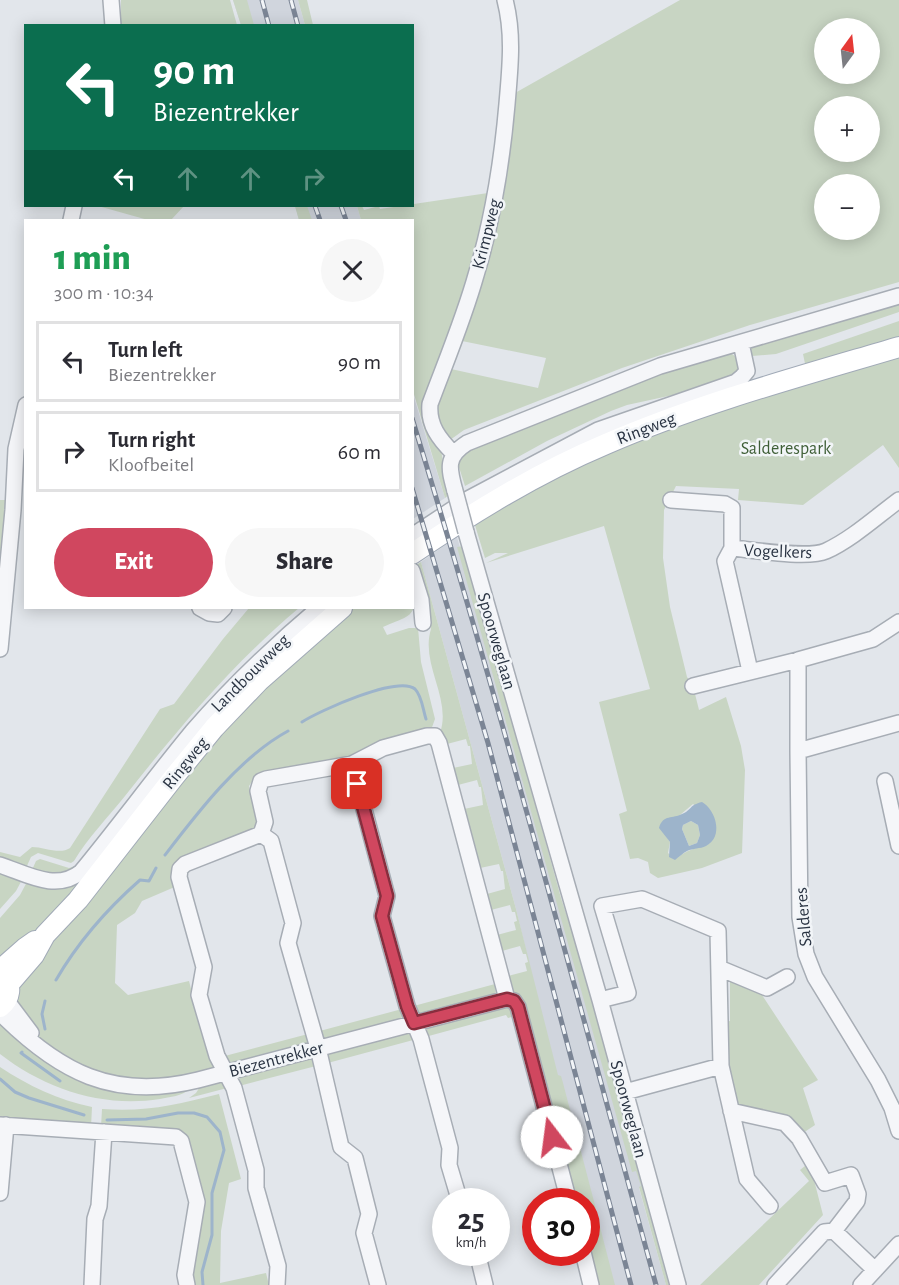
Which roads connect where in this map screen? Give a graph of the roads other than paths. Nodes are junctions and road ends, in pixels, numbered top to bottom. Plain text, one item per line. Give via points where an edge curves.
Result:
1 (111, 0) edge
2 (505, 0) edge
3 (113, 24) edge
4 (899, 296) edge
5 (741, 343) junction
6 (899, 346) edge
7 (24, 414) edge
8 (453, 454) junction
9 (671, 500) dead end
10 (899, 500) edge
11 (19, 510) edge
12 (414, 535) edge
13 (732, 549) junction
14 (414, 553) edge
15 (414, 577) edge
16 (202, 609) edge
17 (223, 609) edge
18 (319, 609) edge
19 (341, 609) edge
20 (899, 621) edge
21 (423, 623) dead end
22 (0, 649) edge
23 (798, 660) junction
24 (750, 671) junction
25 (693, 686) dead end
26 (899, 723) edge
27 (798, 751) junction
28 (352, 764) junction
29 (885, 781) dead end
30 (261, 834) junction
31 (899, 843) edge
32 (0, 865) edge
33 (719, 968) junction
34 (787, 977) dead end
35 (3, 991) edge
36 (507, 999) junction
37 (600, 1000) junction
38 (414, 1023) junction
39 (318, 1048) junction
40 (721, 1066) junction
41 (226, 1072) junction
42 (625, 1092) junction
43 (731, 1111) junction
44 (3, 1125) edge
45 (899, 1131) edge
46 (104, 1132) junction
47 (456, 1188) edge
48 (565, 1188) edge
49 (0, 1193) edge
50 (770, 1206) dead end
51 (834, 1231) junction
52 (899, 1244) edge
53 (480, 1266) edge
54 (586, 1266) edge
55 (875, 1270) junction
56 (92, 1285) edge
57 (187, 1285) edge
58 (277, 1285) edge
59 (378, 1285) edge
60 (485, 1285) edge
61 (591, 1285) edge
62 (678, 1285) edge
63 (775, 1285) edge
64 (861, 1285) edge

1 - 3 street
2 - 8 street, Krimpweg via 512,50 495,200 476,276 430,404 435,431
4 - 5 street
5 - 8 street via 660,366 467,443
5 - 12 street via 747,371 736,382 598,430 468,499
6 - 14 main road, Ringweg via 695,409 606,444 471,513
7 - 11 street via 16,449
8 - 37 street, Spoorweglaan, bridge via 449,471
9 - 13 street via 725,504 732,508
10 - 13 street, Vogelkers via 825,552
11 - 22 street
13 - 24 street, Vogelkers via 725,561
15 - 21 street
16 - 17 street via 218,614
18 - 32 street, Landbouwweg via 238,682 157,775 81,872 54,882
19 - 35 main road, Ringweg via 242,697 78,900 45,935 25,948
20 - 23 street via 873,639
23 - 24 street
23 - 27 street, Salderes
24 - 25 street
26 - 27 street
27 - 45 street, Salderes via 800,917 806,954 815,977 878,1080
28 - 30 street via 261,781 258,791 265,822
28 - 36 street via 383,748 435,736
28 - 38 street via 387,896 382,916
29 - 31 street
30 - 39 street via 271,841 293,923 288,943
30 - 41 street via 184,864 180,869 204,967 199,995 217,1056
33 - 34 street via 767,988
33 - 37 street via 718,932 642,899 602,906 628,993
33 - 40 street
35 - 41 street, Biezentrekker via 48,1054 82,1074 107,1083 153,1088
36 - 38 street, Biezentrekker
36 - 48 street via 518,1007
37 - 42 street, Spoorweglaan
38 - 39 street, Biezentrekker
38 - 47 street via 450,1148 449,1165
39 - 41 street, Biezentrekker
39 - 59 street via 341,1147 355,1158 369,1214 364,1233
40 - 42 street
40 - 43 street
41 - 58 street via 256,1170 256,1188 278,1266
42 - 62 street, Spoorweglaan
43 - 50 street via 747,1179
43 - 51 street via 785,1123 799,1138 825,1183 851,1175 857,1201
44 - 46 street
44 - 49 street
46 - 56 street
46 - 57 street via 176,1137 181,1141 197,1202 185,1275
51 - 55 street
51 - 63 street via 824,1232
52 - 55 street
53 - 60 street
54 - 61 street
55 - 64 street

